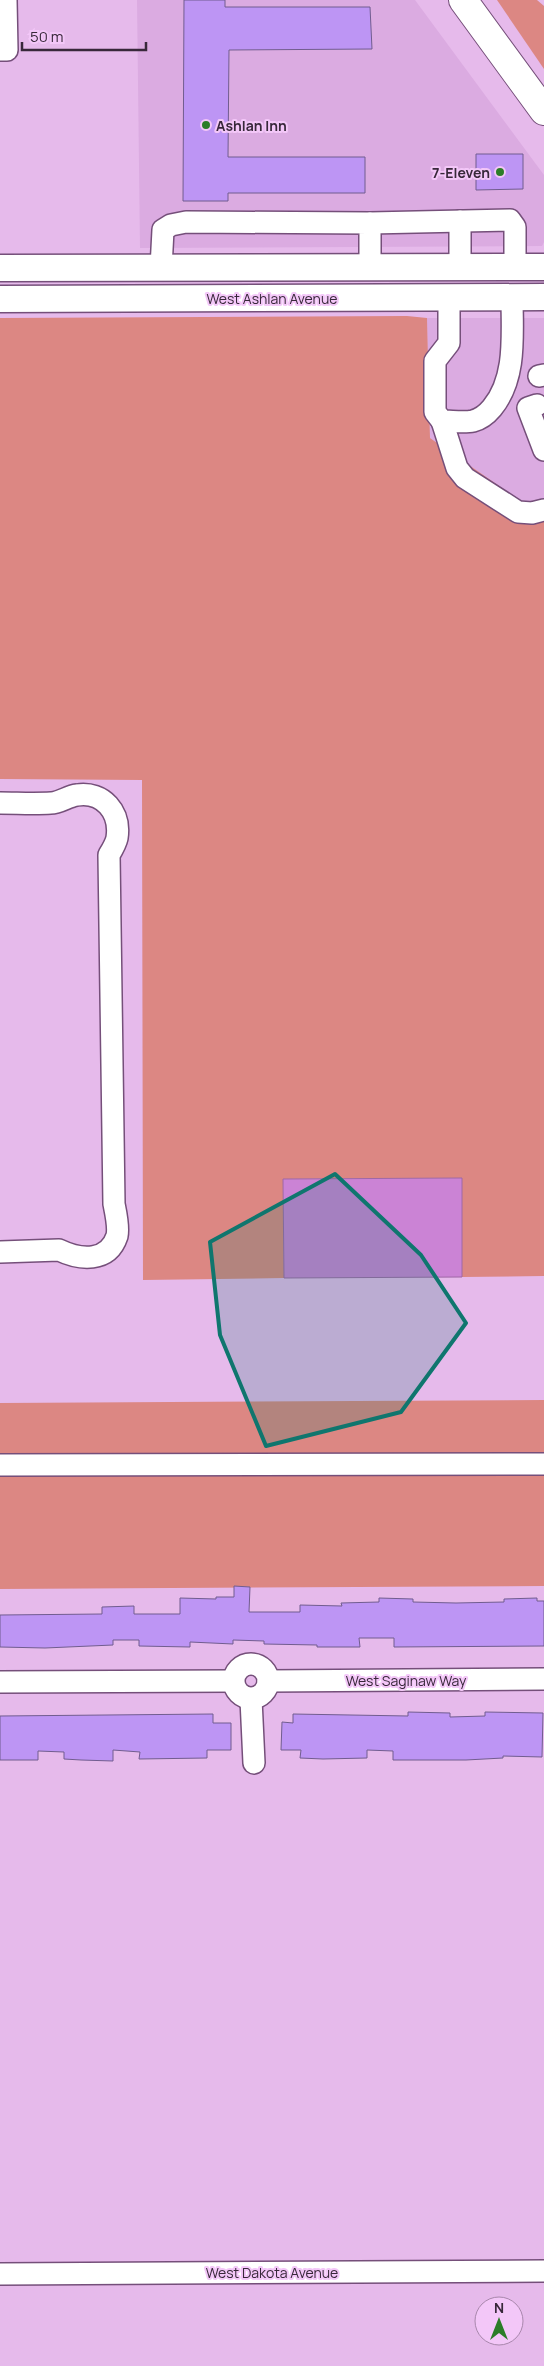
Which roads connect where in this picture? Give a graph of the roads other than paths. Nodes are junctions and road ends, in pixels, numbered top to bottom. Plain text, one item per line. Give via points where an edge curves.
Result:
1 (6, 0) edge
2 (463, 0) edge
3 (0, 50) edge
4 (544, 111) edge
5 (460, 221) junction
6 (370, 222) junction
7 (370, 267) junction
8 (460, 267) junction
9 (515, 267) junction
10 (544, 267) edge
11 (0, 268) edge
12 (161, 268) junction
13 (449, 297) junction
14 (512, 297) junction
15 (544, 297) edge
16 (228, 298) junction
17 (0, 299) edge
18 (537, 405) dead end
19 (442, 421) junction
20 (544, 450) edge
21 (544, 510) edge
22 (0, 803) edge
23 (0, 1252) edge
24 (0, 1464) edge
25 (544, 1464) edge
26 (544, 1679) edge
27 (233, 1681) junction
28 (268, 1681) junction
29 (0, 1682) edge
30 (251, 1698) junction
31 (254, 1763) dead end
32 (544, 2271) edge
33 (0, 2274) edge

1 - 3 street via 7,50
2 - 4 highway
5 - 6 street
5 - 8 street
5 - 9 street via 510,220 515,228
6 - 7 street
6 - 12 street via 186,222 170,225 163,230
7 - 8 main road
7 - 12 main road
7 - 16 main road via 347,281 254,281
8 - 9 main road
9 - 10 main road
11 - 12 main road
13 - 14 main road, West Ashlan Avenue
13 - 16 main road, West Ashlan Avenue
13 - 19 street via 449,344 435,361 435,412
14 - 15 main road, West Ashlan Avenue
14 - 19 street via 512,352 508,378 500,398 485,416 474,421
16 - 17 main road, West Ashlan Avenue
18 - 20 street via 528,408
19 - 21 street via 457,468 465,478 518,512
22 - 23 street via 53,803 76,795 90,795 105,800 114,812 117,824 117,839 109,855 117,1235 111,1248 103,1255 88,1258 59,1250
24 - 25 street
26 - 28 street, West Saginaw Way
27 - 28 street via 238,1669 250,1663 263,1668
27 - 29 street
27 - 30 street via 238,1694
28 - 30 street via 263,1693
30 - 31 street
32 - 33 street, West Dakota Avenue

